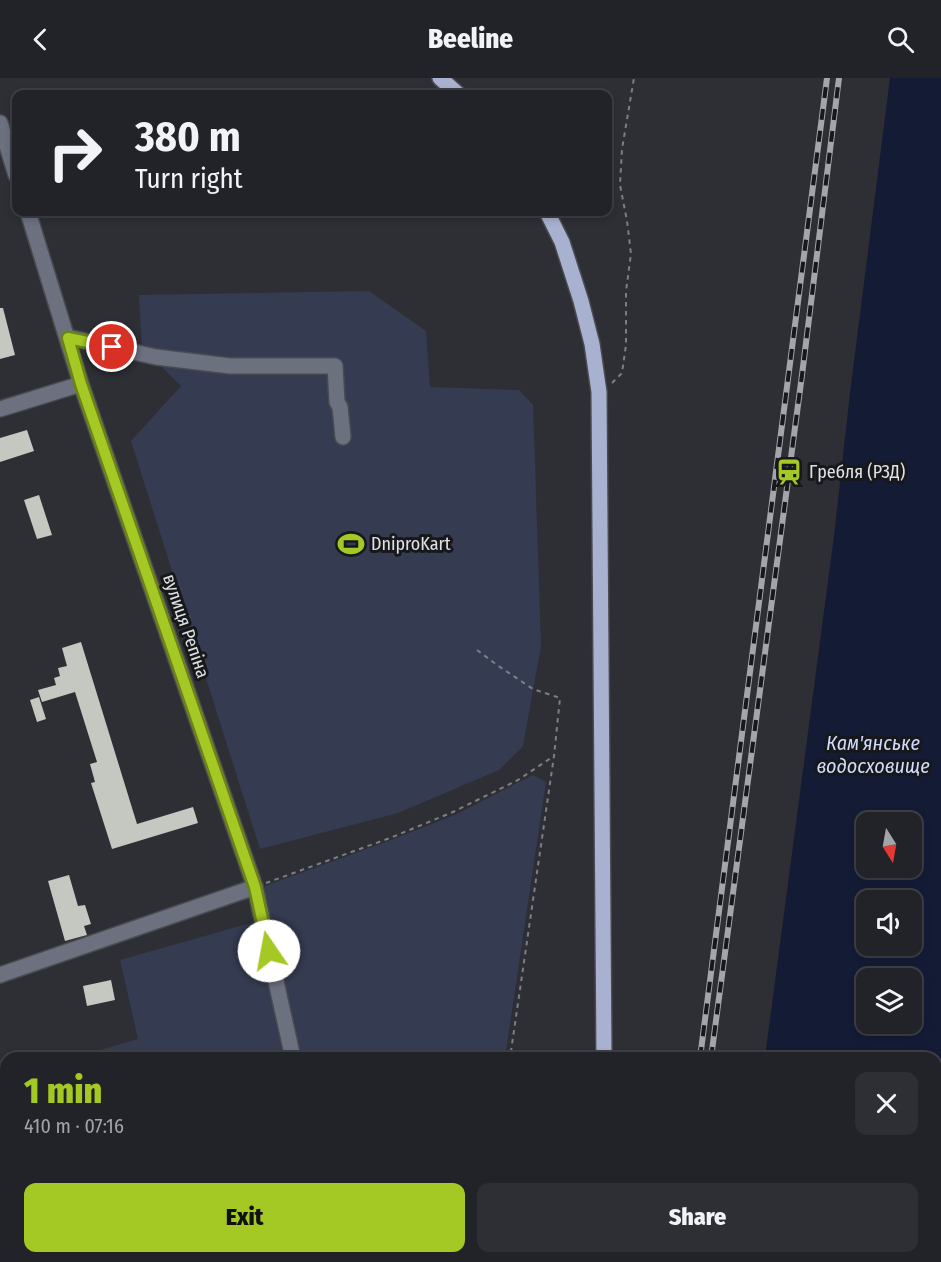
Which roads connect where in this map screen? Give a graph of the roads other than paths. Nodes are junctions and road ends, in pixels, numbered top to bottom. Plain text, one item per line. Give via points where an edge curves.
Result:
1 (440, 78) edge
2 (454, 90) edge
3 (0, 123) edge
4 (12, 162) edge
5 (29, 216) edge
6 (549, 216) edge
7 (68, 338) junction
8 (81, 384) junction
9 (0, 409) edge
10 (343, 437) dead end
11 (255, 887) junction
12 (0, 975) edge
13 (292, 1052) edge
14 (604, 1052) edge

1 - 2 main road
3 - 4 street
5 - 7 street, вулиця Репіна
6 - 14 main road via 562,242 581,301 599,392
7 - 8 street, вулиця Репіна
7 - 10 street via 156,357 230,366 335,366
8 - 9 street
8 - 11 street, вулиця Репіна
11 - 12 street
11 - 13 street, вулиця Репіна

